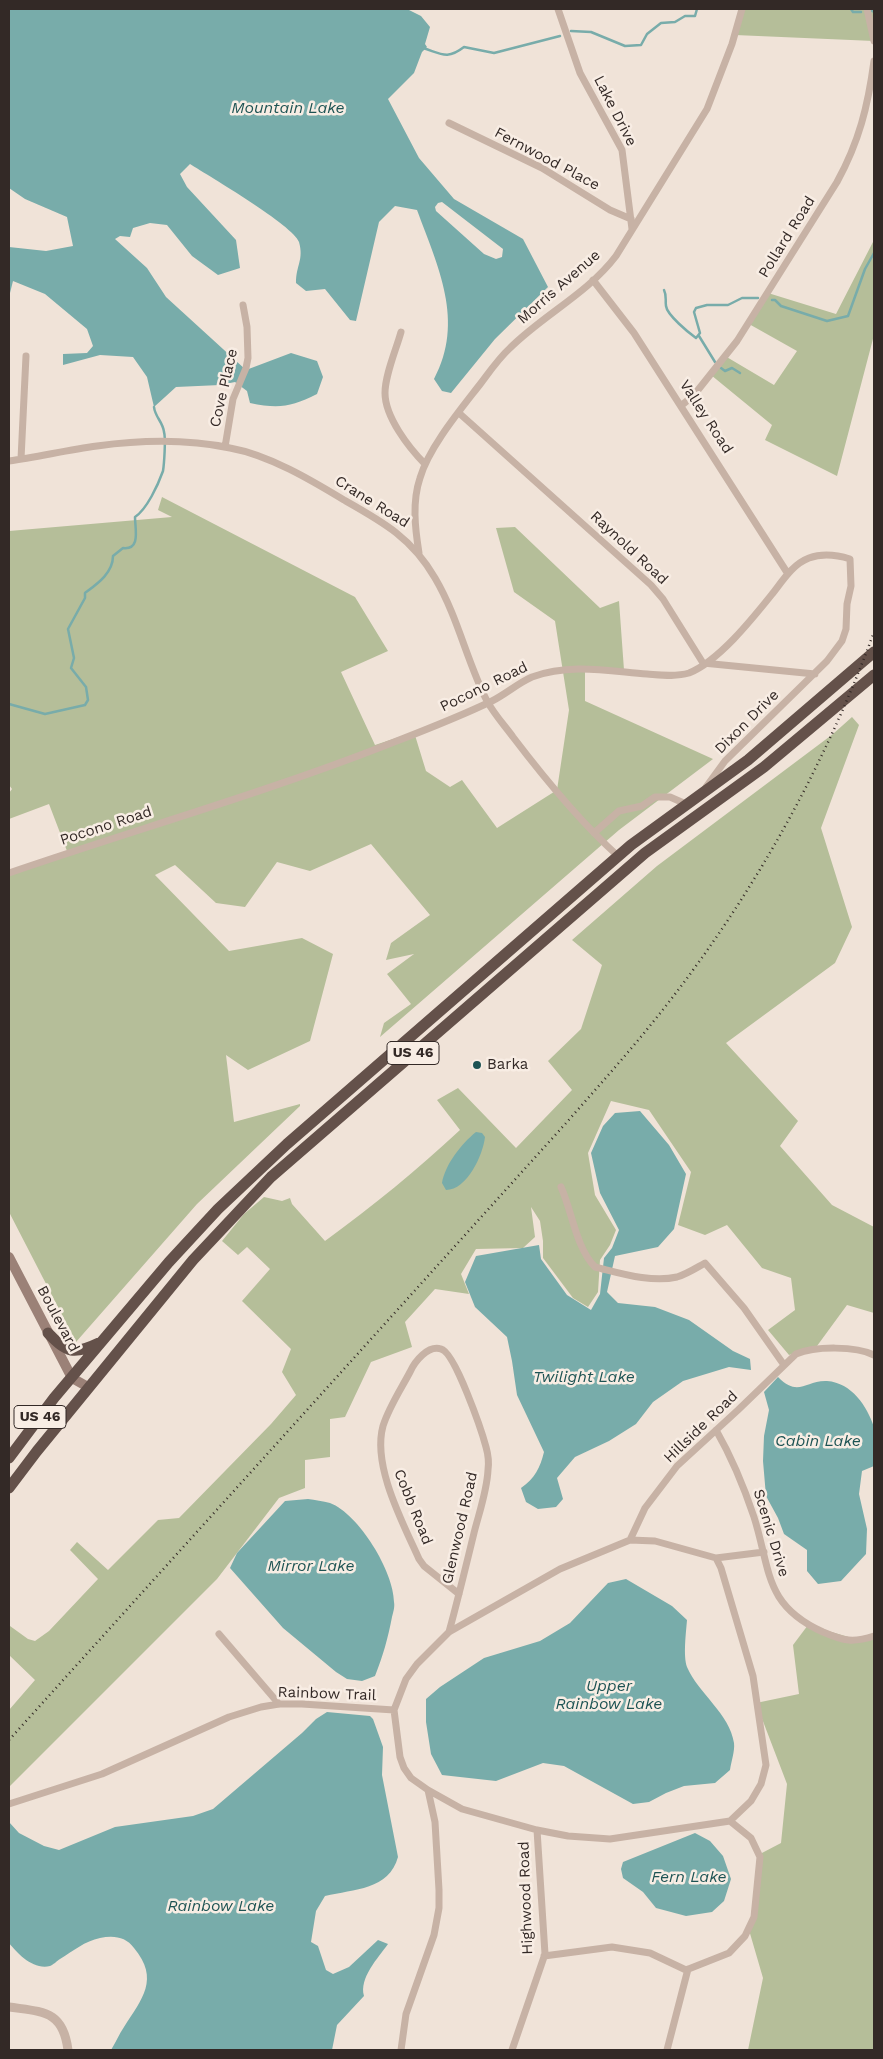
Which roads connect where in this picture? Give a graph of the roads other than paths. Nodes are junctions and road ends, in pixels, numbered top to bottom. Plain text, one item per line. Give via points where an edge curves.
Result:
1 (558, 9) edge
2 (742, 9) edge
3 (867, 9) edge
4 (874, 41) edge
5 (874, 61) edge
6 (449, 123) dead end
7 (631, 219) junction
8 (632, 229) junction
9 (593, 280) junction
10 (243, 305) dead end
11 (401, 332) dead end
12 (26, 356) dead end
13 (682, 406) junction
14 (459, 413) junction
15 (226, 447) junction
16 (21, 459) junction
17 (9, 460) edge
18 (425, 464) junction
19 (419, 554) junction
20 (788, 574) junction
21 (874, 652) edge
22 (704, 663) junction
23 (815, 674) junction
24 (874, 675) edge
25 (488, 703) junction
26 (701, 793) junction
27 (686, 804) junction
28 (594, 834) junction
29 (618, 856) junction
30 (9, 873) edge
31 (561, 1187) dead end
32 (9, 1257) edge
33 (48, 1333) junction
34 (102, 1341) junction
35 (443, 1349) joint
36 (874, 1355) edge
37 (784, 1365) junction
38 (72, 1378) junction
39 (88, 1387) junction
40 (716, 1430) junction
41 (9, 1458) edge
42 (9, 1488) edge
43 (630, 1540) junction
44 (764, 1552) junction
45 (716, 1558) junction
46 (459, 1594) junction
47 (449, 1632) junction
48 (219, 1634) dead end
49 (874, 1636) edge
50 (279, 1704) junction
51 (394, 1710) junction
52 (428, 1790) junction
53 (9, 1804) edge
54 (730, 1821) junction
55 (537, 1830) junction
56 (544, 1956) junction
57 (688, 1969) junction
58 (9, 2006) edge
59 (68, 2050) edge
60 (401, 2050) edge
61 (512, 2050) edge
62 (667, 2050) edge

1 - 7 street, Lake Drive via 580,72 622,150
2 - 8 street, Morris Avenue via 707,109
3 - 4 street
5 - 13 street, Pollard Road via 866,114 851,157 737,342
6 - 7 street, Fernwood Place via 542,168 610,210
7 - 8 street, Lake Drive
8 - 9 street, Morris Avenue via 609,266
9 - 13 street, Valley Road via 634,332
9 - 14 street, Morris Avenue via 510,347
10 - 15 street, Cove Place via 248,340 246,368 234,394
11 - 18 street via 385,394 389,412 403,439
12 - 16 street
13 - 20 street, Valley Road
14 - 18 street, Morris Avenue
14 - 22 street, Raynold Road via 651,585
15 - 16 street, Crane Road via 162,441 95,446
15 - 19 street, Crane Road via 308,479 396,531
16 - 17 street, Crane Road
18 - 19 street, Morris Avenue via 416,496 415,528
19 - 25 street, Crane Road via 446,598
20 - 22 street, Pocono Road via 727,646
20 - 23 street, Pocono Road via 811,557 835,555 850,559 851,586 846,604 846,629 842,641
21 - 26 highway, US 46 via 777,737
22 - 23 street
22 - 25 street, Pocono Road via 690,672 671,675 562,669 530,678
23 - 26 street, Dixon Drive via 725,761
24 - 39 highway, US 46 via 764,767 644,853 272,1177 193,1260
25 - 28 street, Crane Road via 544,777
25 - 30 street, Pocono Road via 390,744 286,781
26 - 27 highway, US 46
27 - 28 street via 670,797 655,797 642,806 619,811
27 - 29 highway, US 46
28 - 29 street, Crane Road
29 - 34 highway, US 46 via 287,1144 218,1209
31 - 37 street via 583,1250 595,1266 641,1276 669,1278 679,1277 705,1263 744,1308
32 - 33 main road, Boulevard
33 - 34 highway via 59,1345 76,1351
33 - 38 main road, Boulevard
34 - 38 highway, US 46
35 - 46 street, Glenwood Road via 449,1354 464,1385 487,1450 488,1470 482,1502
35 - 46 street, Cobb Road via 428,1351 413,1366 387,1415 380,1450 384,1474 419,1559
36 - 37 street via 850,1350 805,1350
37 - 40 street, Hillside Road
38 - 39 main road
38 - 41 highway, US 46
39 - 42 highway, US 46
40 - 43 street, Hillside Road via 677,1466 645,1508
40 - 44 street, Scenic Drive via 738,1472
43 - 45 street via 655,1541
43 - 47 street via 542,1578
44 - 45 street
44 - 49 street, Scenic Drive via 769,1578 792,1614 816,1629 846,1641
45 - 54 street via 753,1676 766,1765 756,1795
46 - 47 street, Glenwood Road
47 - 51 street via 406,1679
48 - 50 street
50 - 51 street, Rainbow Trail
50 - 53 street, Rainbow Trail via 229,1717 102,1774
51 - 52 street, Rainbow Trail via 404,1768 411,1778
52 - 55 street, Rainbow Trail via 462,1809
52 - 60 street via 435,1822 439,1908 434,1935 406,2014
54 - 55 street, Rainbow Trail via 610,1839
54 - 57 street via 751,1838 760,1857 754,1917 745,1936 729,1953
55 - 56 street, Highwood Road
56 - 57 street via 612,1947 650,1953
56 - 61 street, Highwood Road
57 - 62 street
58 - 59 street via 55,2018 63,2028

